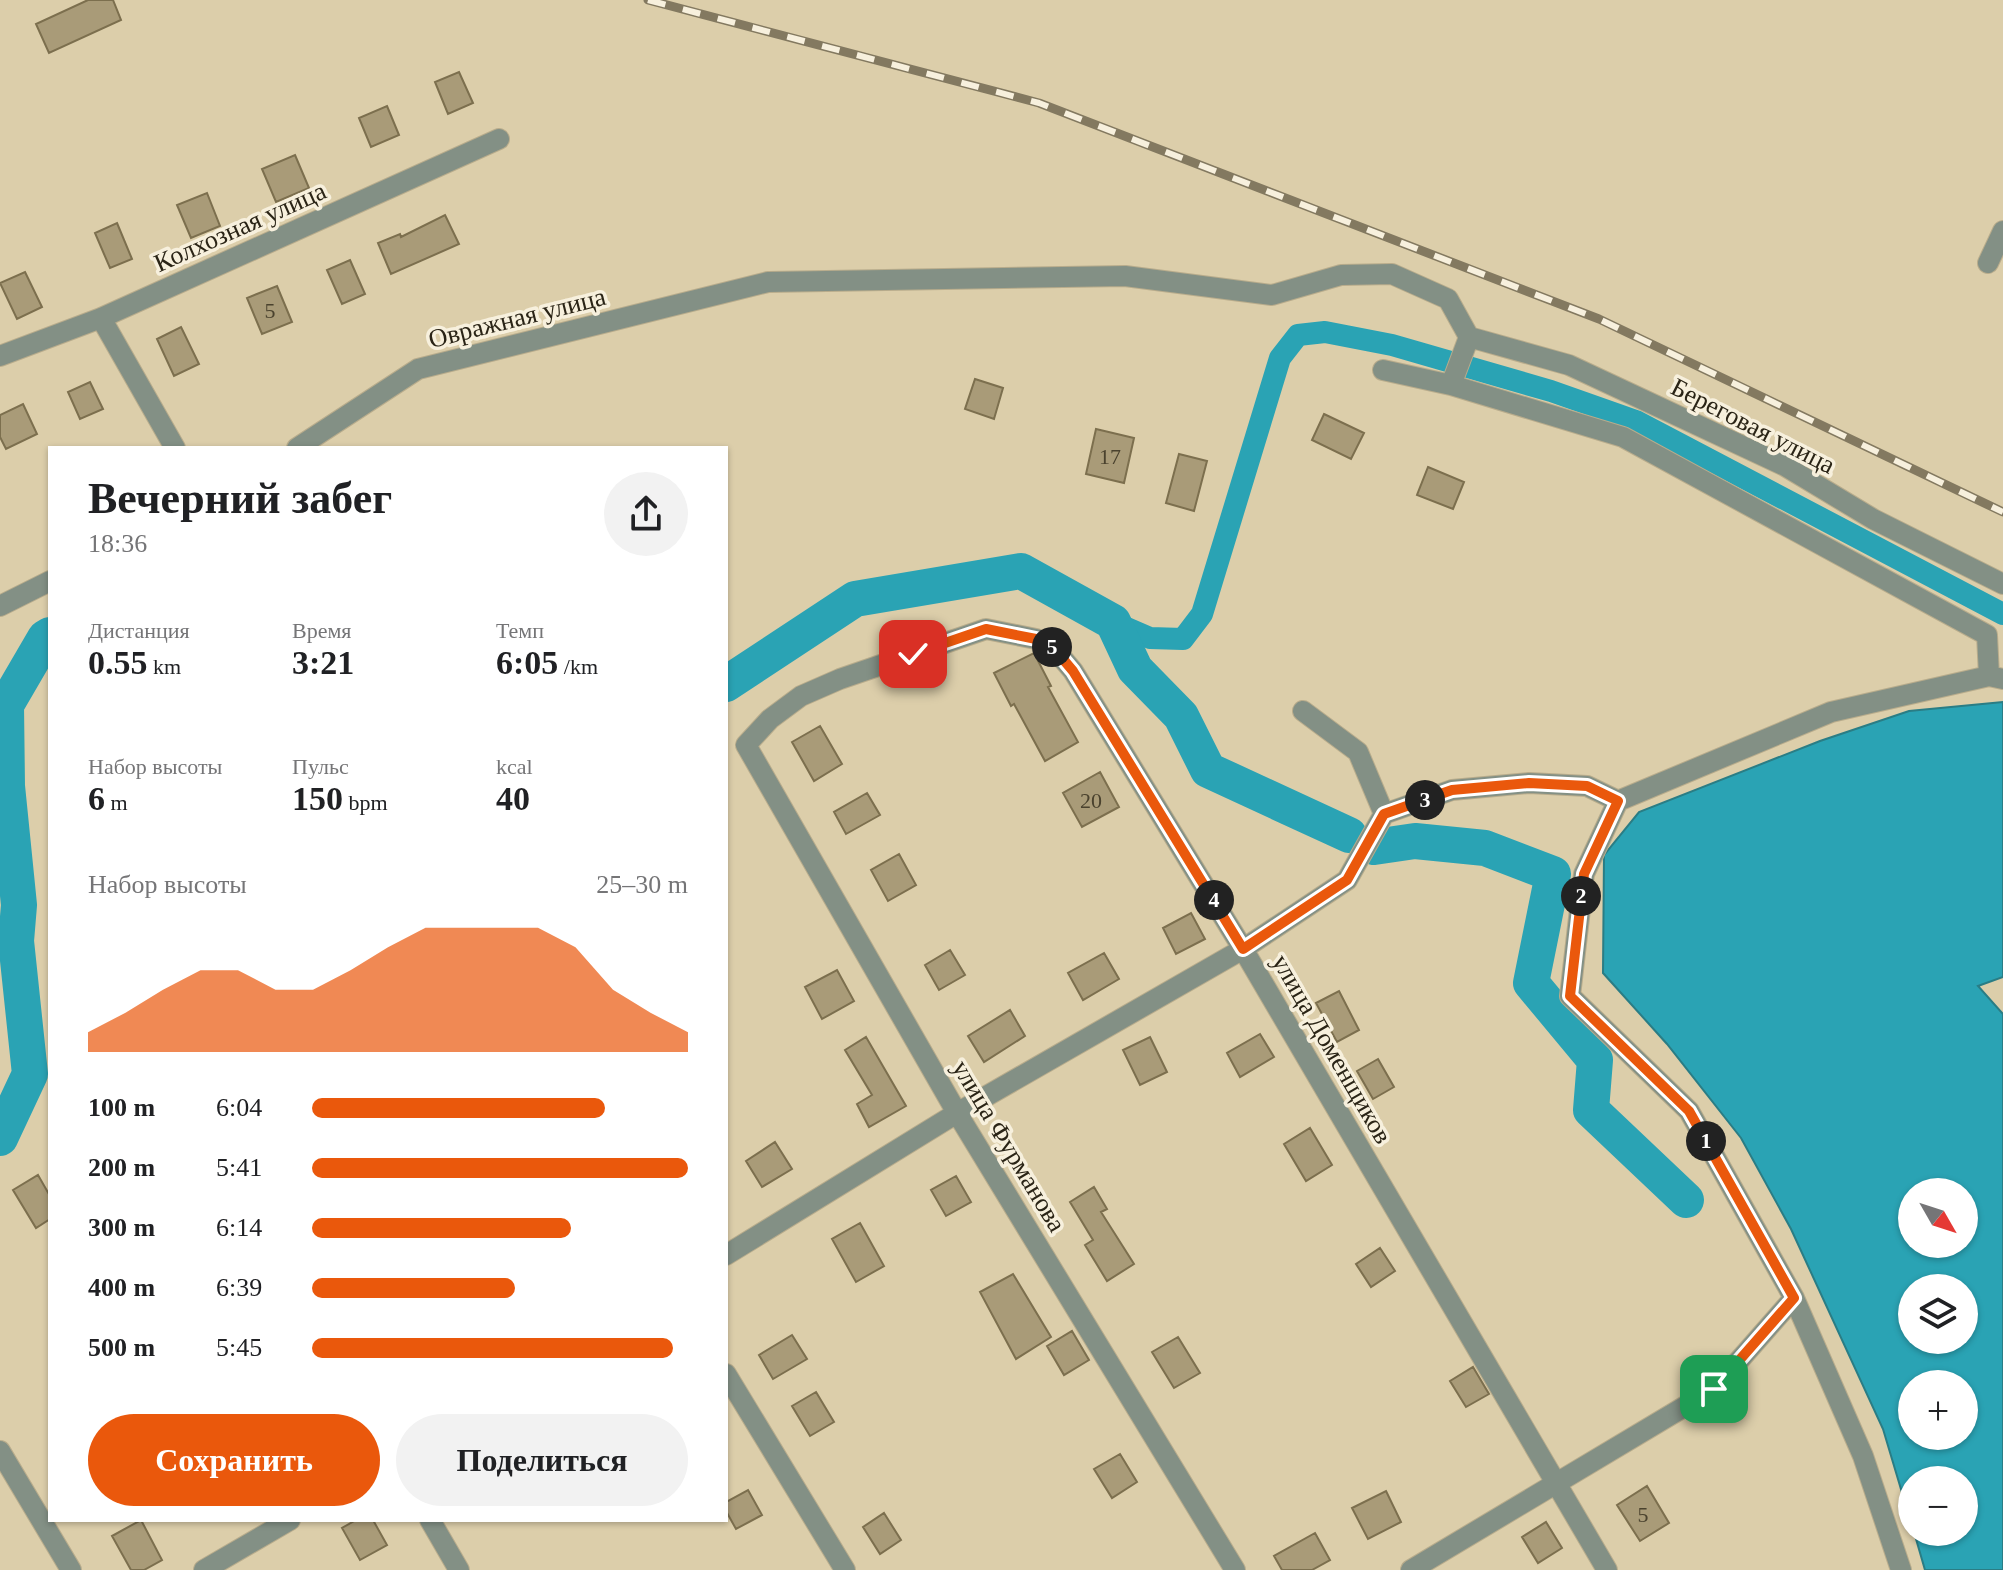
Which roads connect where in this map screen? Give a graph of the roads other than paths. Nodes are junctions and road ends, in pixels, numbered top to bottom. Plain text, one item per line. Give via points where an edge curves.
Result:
1 (499, 139) dead end
2 (2003, 231) edge
3 (1988, 263) dead end
4 (101, 318) junction
5 (1469, 337) junction
6 (0, 356) edge
7 (1383, 370) dead end
8 (1451, 385) junction
9 (174, 446) edge
10 (300, 446) edge
11 (48, 582) edge
12 (2003, 584) edge
13 (4, 604) edge
14 (0, 627) edge
15 (1996, 677) edge
16 (1303, 711) dead end
17 (746, 745) joint
18 (1618, 801) junction
19 (1384, 814) junction
20 (1243, 949) junction
21 (957, 1113) junction
22 (728, 1254) edge
23 (1794, 1298) junction
24 (728, 1377) edge
25 (0, 1451) edge
26 (1555, 1482) junction
27 (287, 1522) edge
28 (431, 1522) edge
29 (71, 1570) edge
30 (204, 1570) edge
31 (459, 1570) edge
32 (845, 1570) edge
33 (1235, 1570) edge
34 (1411, 1570) edge
35 (1607, 1570) edge
36 (1901, 1570) edge

1 - 4 street, Колхозная улица
2 - 3 street
4 - 6 street, Колхозная улица
4 - 9 street
5 - 8 street
5 - 10 street, Овражная улица via 1448,299 1392,274 1341,275 1272,295 1125,276 768,282 418,369
5 - 12 street, Береговая улица via 1569,365 1785,466 1873,519
7 - 8 street
8 - 15 street via 1623,437 1987,635
11 - 13 street
13 - 14 street
15 - 18 street via 1831,712
16 - 19 street via 1358,752
17 - 20 street, улица Доменщиков via 801,696 840,679 986,629 1036,639 1052,646 1073,671
17 - 21 street, улица Фурманова
18 - 19 street via 1587,786 1529,783 1452,790
18 - 23 street via 1584,874 1570,996 1689,1111
19 - 20 street via 1347,880
20 - 21 street
20 - 26 street, улица Доменщиков
21 - 22 street
21 - 33 street, улица Фурманова
23 - 26 street via 1714,1389
23 - 36 street via 1863,1456
24 - 32 street
25 - 29 street
26 - 34 street
26 - 35 street, улица Доменщиков
27 - 30 street
28 - 31 street

